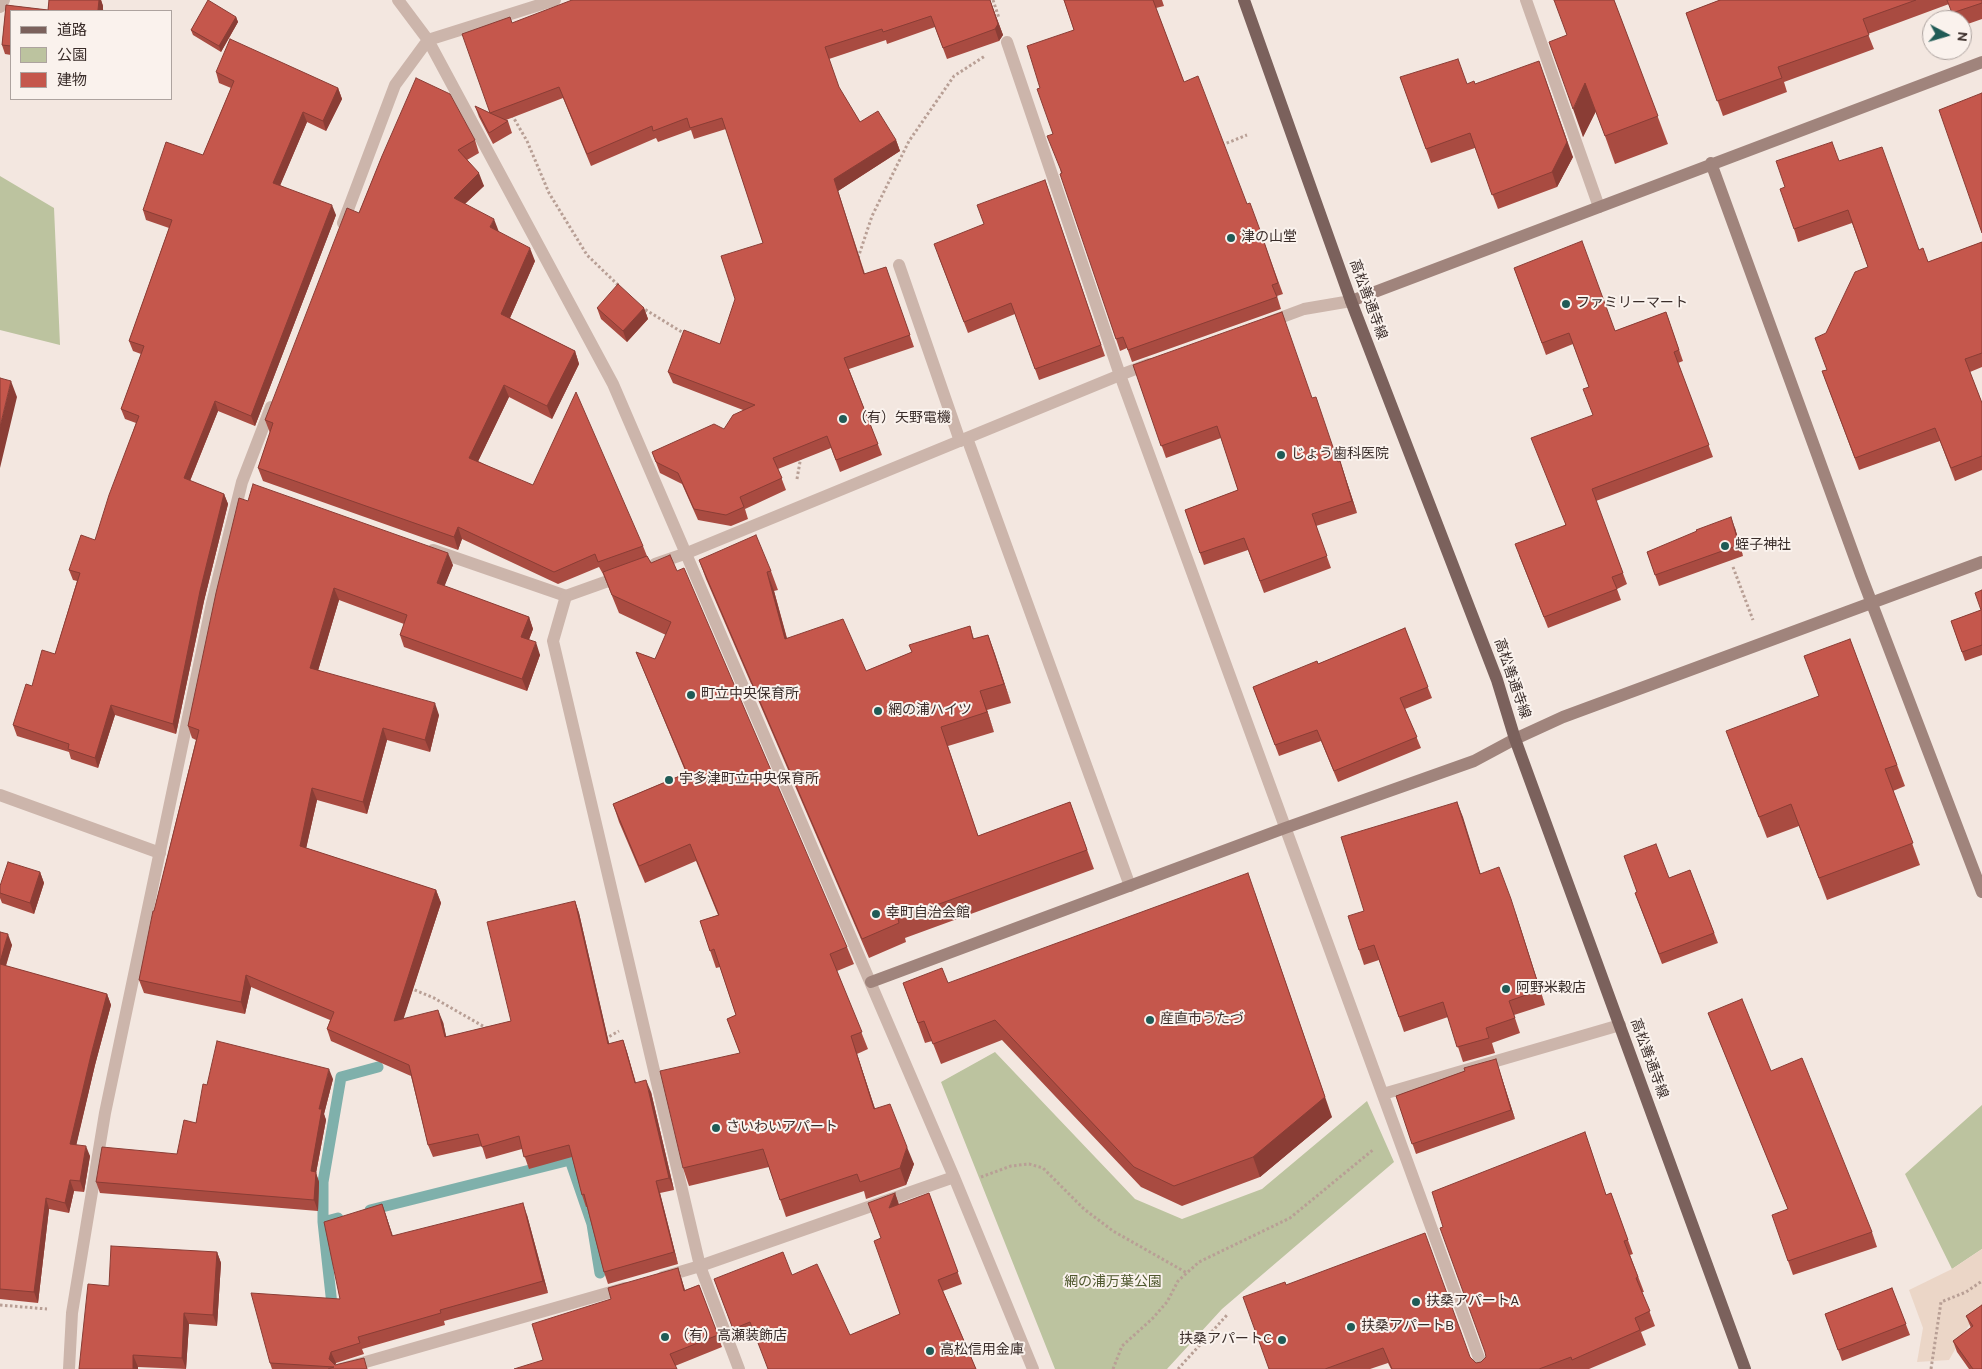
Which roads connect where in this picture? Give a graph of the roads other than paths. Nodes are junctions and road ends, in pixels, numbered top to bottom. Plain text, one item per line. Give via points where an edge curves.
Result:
1 (4, 0) edge
2 (398, 0) edge
3 (555, 0) edge
4 (1244, 0) edge
5 (1526, 0) edge
6 (0, 7) edge
7 (428, 40) junction
8 (1007, 42) road end
9 (1982, 62) edge
10 (1710, 164) junction
11 (1599, 207) junction
12 (337, 237) edge
13 (899, 265) dead end
14 (1351, 301) junction
15 (1255, 327) edge
16 (1165, 359) edge
17 (1120, 375) junction
18 (278, 391) edge
19 (964, 439) junction
20 (424, 546) edge
21 (687, 553) junction
22 (1982, 562) edge
23 (566, 596) junction
24 (1871, 602) junction
25 (1515, 739) junction
26 (0, 795) edge
27 (1285, 828) junction
28 (160, 853) junction
29 (1130, 886) junction
30 (1982, 892) edge
31 (871, 982) junction
32 (1620, 1025) junction
33 (1383, 1094) junction
34 (956, 1181) junction
35 (700, 1266) junction
36 (652, 1280) edge
37 (634, 1285) edge
38 (68, 1369) edge
39 (341, 1369) edge
40 (739, 1369) edge
41 (1033, 1369) edge
42 (1483, 1369) edge
43 (1745, 1369) edge

1 - 6 street
2 - 7 street
3 - 7 street
4 - 14 main road, 高松善通寺線
5 - 11 street
7 - 12 street via 395,85
7 - 21 street via 613,384
8 - 17 street
9 - 10 street
10 - 11 street
10 - 24 street
11 - 14 street
13 - 19 street
14 - 15 street via 1304,309
14 - 25 main road, 高松善通寺線 via 1497,680
16 - 17 street
17 - 19 street
17 - 27 street
18 - 28 street via 212,603
19 - 21 street
19 - 29 street
20 - 23 street
21 - 23 street
21 - 31 street
22 - 24 street
23 - 35 street via 553,641
24 - 25 street via 1564,717
24 - 30 street
25 - 27 street via 1474,761
25 - 32 main road, 高松善通寺線
26 - 28 street
27 - 29 street
27 - 33 street
28 - 38 street via 106,1113 72,1313
29 - 31 street
31 - 34 street
32 - 33 street
32 - 43 main road, 高松善通寺線
33 - 42 street
34 - 35 street
34 - 41 street
35 - 36 street
35 - 40 street
37 - 39 street

